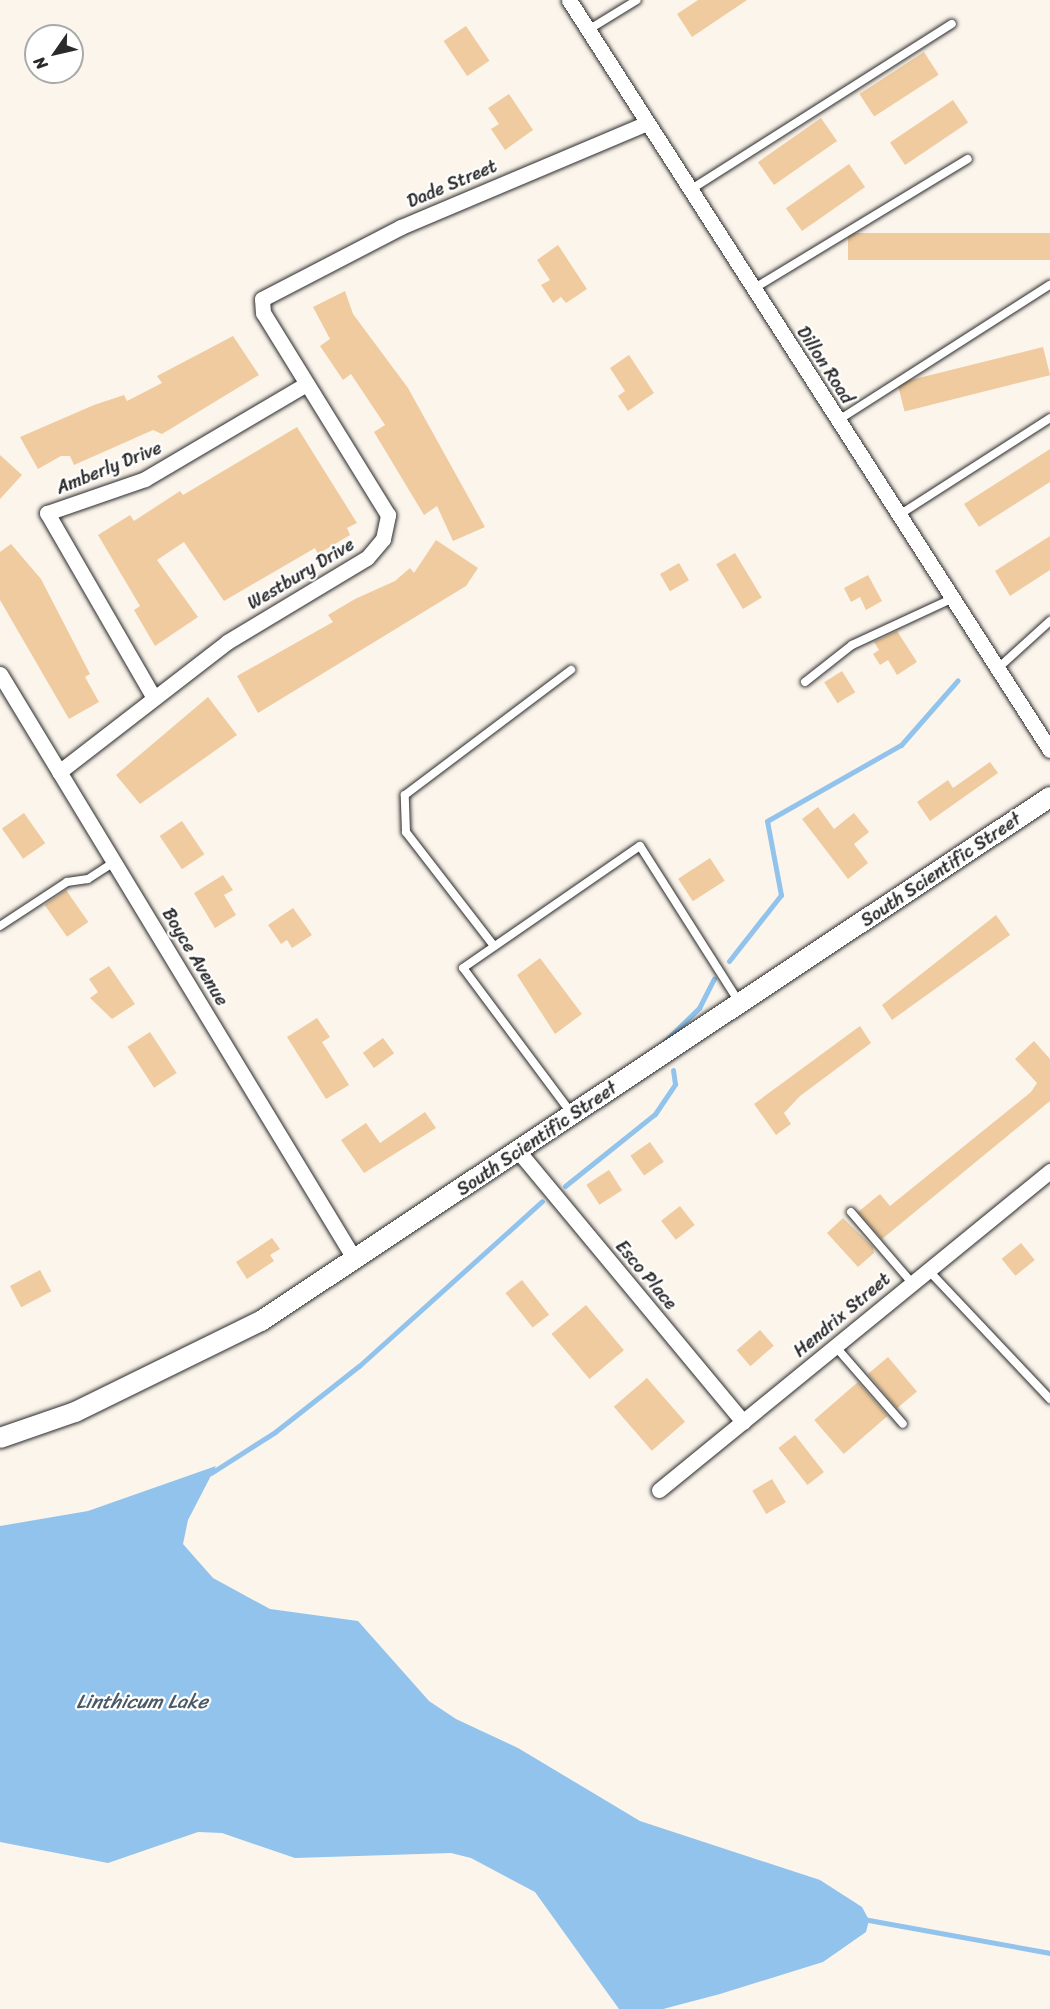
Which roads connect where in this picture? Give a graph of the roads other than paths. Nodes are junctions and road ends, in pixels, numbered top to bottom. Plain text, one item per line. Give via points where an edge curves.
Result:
1 (569, 0) edge
2 (637, 0) edge
3 (952, 24) dead end
4 (588, 30) junction
5 (648, 123) junction
6 (968, 159) dead end
7 (690, 190) junction
8 (1050, 285) edge
9 (276, 288) joint
10 (753, 289) junction
11 (306, 384) junction
12 (1050, 418) edge
13 (837, 421) junction
14 (898, 516) junction
15 (951, 599) junction
16 (1050, 621) edge
17 (571, 670) dead end
18 (996, 670) junction
19 (0, 674) edge
20 (805, 682) dead end
21 (154, 698) junction
22 (1050, 750) edge
23 (59, 772) junction
24 (1050, 797) edge
25 (116, 862) junction
26 (0, 926) edge
27 (494, 946) junction
28 (740, 1004) junction
29 (573, 1116) junction
30 (519, 1152) junction
31 (1050, 1171) edge
32 (851, 1212) dead end
33 (355, 1260) junction
34 (927, 1270) junction
35 (912, 1282) junction
36 (835, 1346) junction
37 (1050, 1399) edge
38 (743, 1422) junction
39 (903, 1424) dead end
40 (0, 1438) edge
41 (659, 1491) dead end

1 - 4 street, Dillon Road
2 - 4 lane
3 - 7 lane
4 - 5 street, Dillon Road
5 - 7 street, Dillon Road
5 - 9 street, Dade Street via 401,227
6 - 10 lane
7 - 10 street, Dillon Road
8 - 13 lane
9 - 11 street, Westbury Drive via 262,299 263,314
10 - 13 street, Dillon Road
11 - 21 street, Westbury Drive via 387,515 383,539 367,558 227,642
11 - 21 street, Amberly Drive via 145,478 47,513
12 - 14 lane
13 - 14 street, Dillon Road
14 - 15 street, Dillon Road
15 - 18 street, Dillon Road
15 - 20 lane via 852,645
16 - 18 lane via 1032,643
17 - 27 lane via 405,795 406,832
18 - 22 street, Dillon Road
19 - 23 street, Boyce Avenue
21 - 23 street, Westbury Drive
23 - 25 street, Boyce Avenue
24 - 28 street, South Scientific Street
25 - 26 lane via 88,879 67,882
25 - 33 street, Boyce Avenue
27 - 28 lane via 640,846
27 - 29 lane via 463,968
28 - 29 street, South Scientific Street
29 - 30 street, South Scientific Street
30 - 33 street, South Scientific Street
30 - 38 street, Esco Place
31 - 34 street, Hendrix Street
32 - 35 lane
33 - 40 street, South Scientific Street via 261,1321 167,1369 75,1412
34 - 35 street, Hendrix Street
34 - 37 lane
35 - 36 street, Hendrix Street
36 - 38 street, Hendrix Street
36 - 39 lane
38 - 41 street, Hendrix Street

